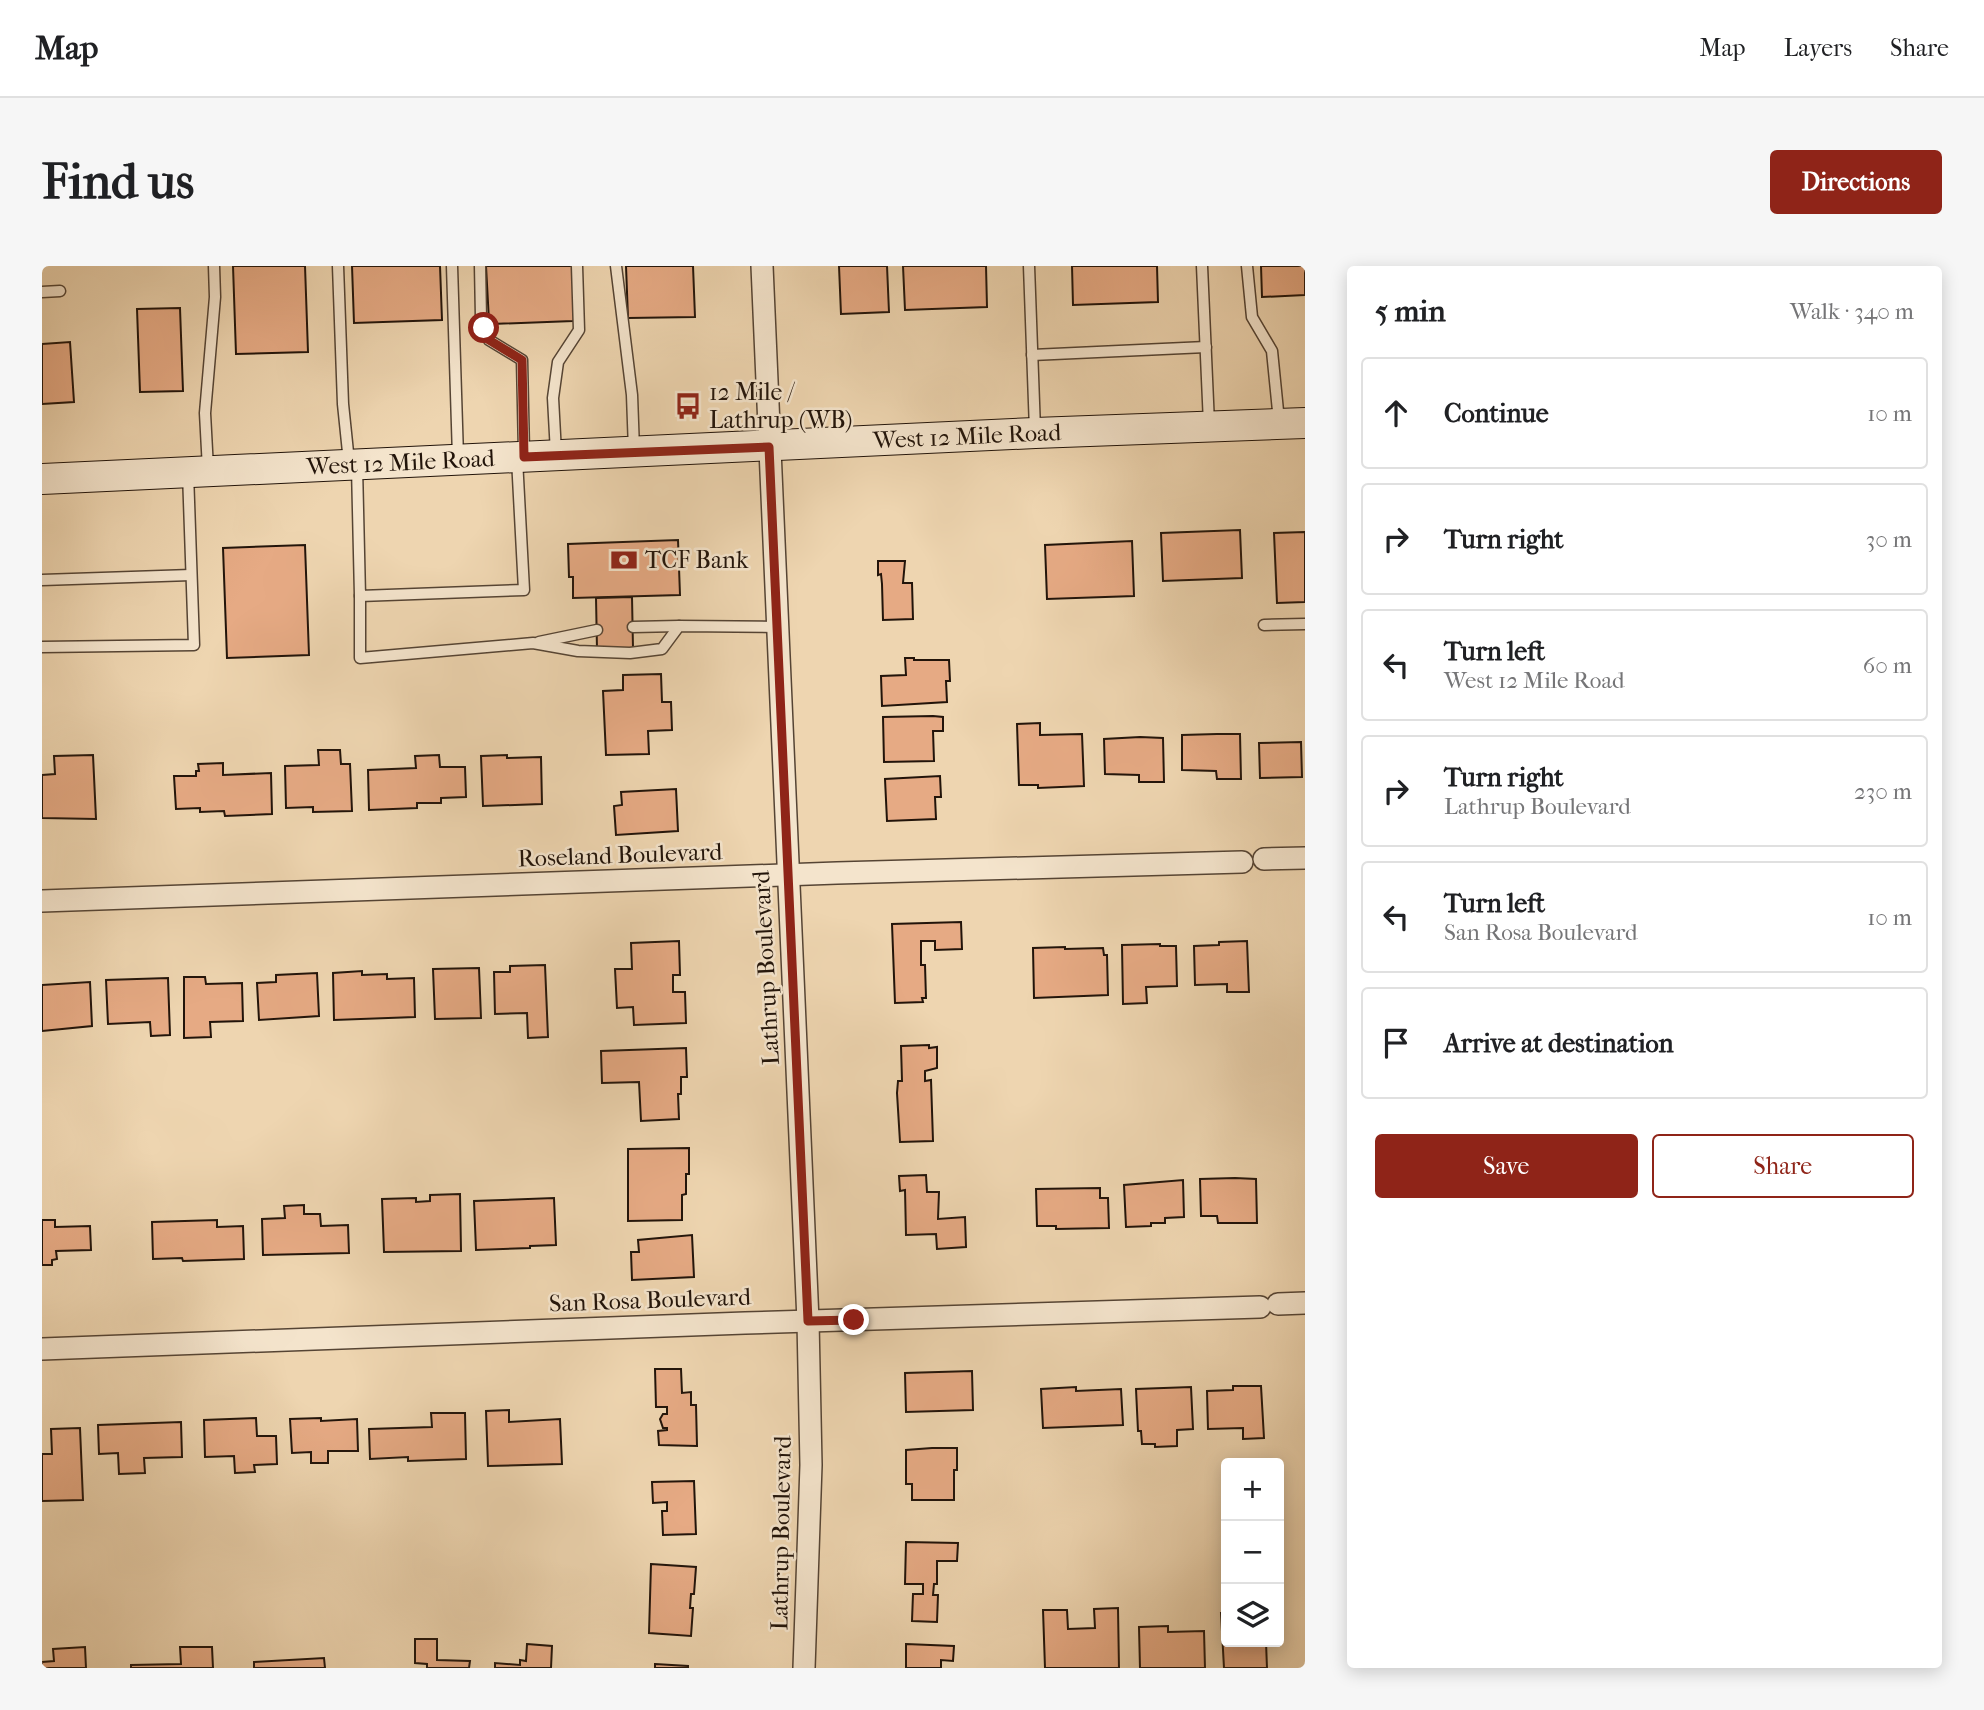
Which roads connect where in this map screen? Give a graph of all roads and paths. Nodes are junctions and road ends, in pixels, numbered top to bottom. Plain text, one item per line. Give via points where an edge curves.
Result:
1 (214, 266) edge
2 (338, 266) edge
3 (452, 266) edge
4 (480, 266) edge
5 (577, 266) edge
6 (616, 266) edge
7 (762, 266) edge
8 (1029, 266) edge
9 (1202, 266) edge
10 (1247, 266) edge
11 (60, 291) dead end
12 (42, 292) edge
13 (1206, 347) junction
14 (1032, 355) junction
15 (1292, 423) edge
16 (1209, 426) junction
17 (1035, 433) junction
18 (769, 447) junction
19 (634, 453) junction
20 (556, 456) junction
21 (521, 457) junction
22 (458, 460) junction
23 (353, 464) junction
24 (198, 473) junction
25 (42, 480) edge
26 (191, 575) junction
27 (42, 580) edge
28 (360, 596) junction
29 (1305, 624) edge
30 (1265, 625) dead end
31 (679, 626) junction
32 (633, 627) dead end
33 (777, 627) junction
34 (597, 630) dead end
35 (533, 643) junction
36 (42, 648) edge
37 (1305, 858) edge
38 (1265, 859) dead end
39 (1242, 862) dead end
40 (787, 874) junction
41 (42, 901) edge
42 (1305, 1303) edge
43 (808, 1321) junction
44 (42, 1349) edge
45 (804, 1668) edge

1 - 24 lane
2 - 23 lane via 343,404
3 - 22 lane
4 - 21 lane via 481,318 489,340 522,360
5 - 20 lane via 579,330 558,362 553,398
6 - 19 lane via 632,395
7 - 18 street, Lathrup Boulevard
8 - 14 lane
9 - 13 lane
10 - 15 lane via 1251,317 1272,351
11 - 12 lane
13 - 14 lane
13 - 16 lane
14 - 17 lane
15 - 16 main road, West 12 Mile Road
16 - 17 main road, West 12 Mile Road
17 - 18 main road, West 12 Mile Road
18 - 19 main road, West 12 Mile Road
18 - 33 street, Lathrup Boulevard
19 - 20 main road, West 12 Mile Road
20 - 21 main road, West 12 Mile Road
21 - 22 main road, West 12 Mile Road
21 - 28 lane via 524,590
22 - 23 main road, West 12 Mile Road
23 - 24 main road, West 12 Mile Road
23 - 28 lane
24 - 25 main road, West 12 Mile Road
24 - 26 lane
26 - 27 lane
26 - 36 lane via 194,645
28 - 35 lane via 360,658
29 - 30 lane
31 - 32 lane
31 - 33 lane
31 - 35 lane via 662,649 630,653
33 - 40 street, Lathrup Boulevard
34 - 35 lane
37 - 38 street
39 - 40 street, Roseland Boulevard
40 - 41 street, Roseland Boulevard
40 - 43 street, Lathrup Boulevard
42 - 43 street, San Rosa Boulevard
43 - 44 street, San Rosa Boulevard
43 - 45 street, Lathrup Boulevard via 811,1465

